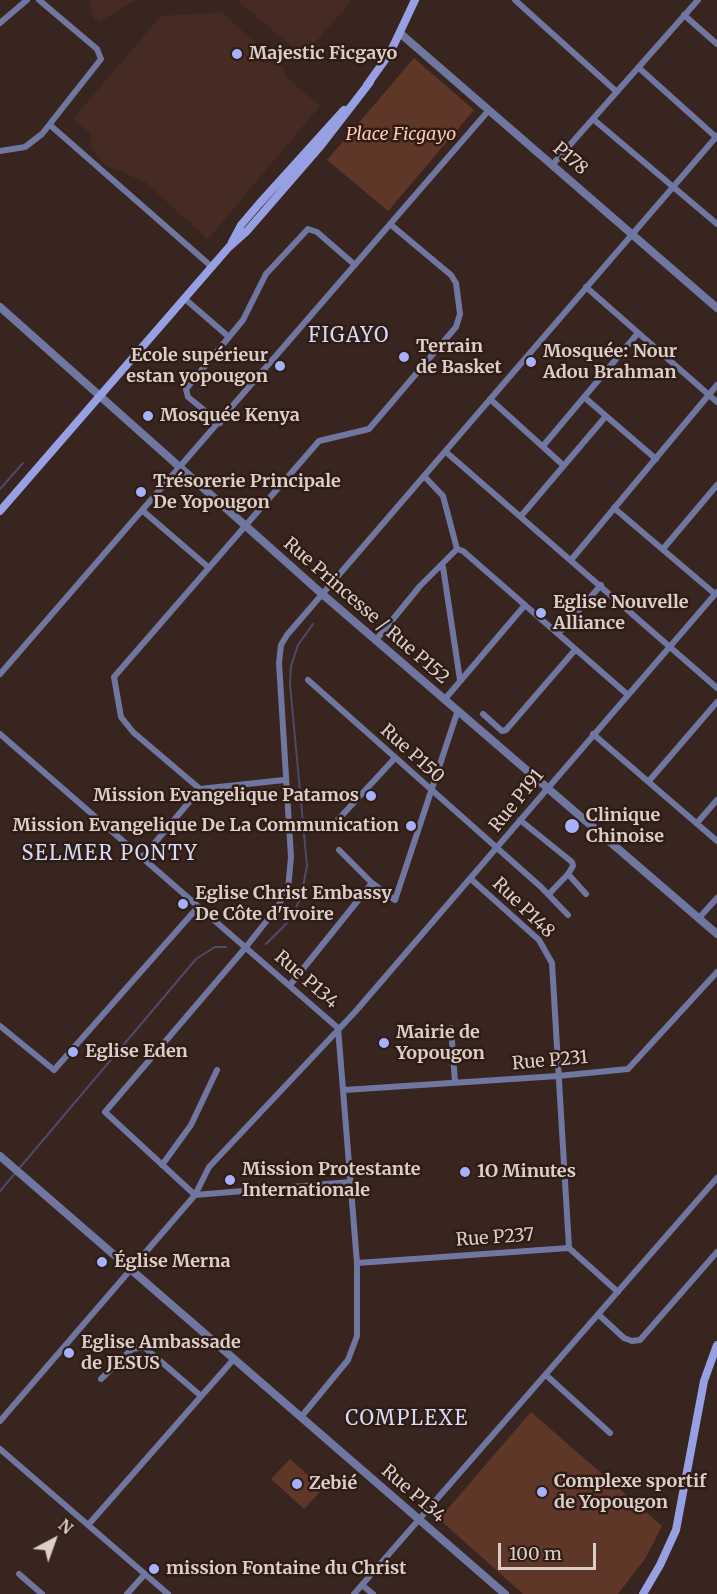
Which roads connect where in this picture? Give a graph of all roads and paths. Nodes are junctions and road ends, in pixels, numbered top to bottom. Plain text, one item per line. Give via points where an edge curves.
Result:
1 (27, 0) edge
2 (39, 0) edge
3 (415, 0) edge
4 (515, 0) edge
5 (698, 0) edge
6 (684, 15) junction
7 (0, 23) edge
8 (401, 34) junction
9 (717, 44) edge
10 (639, 68) junction
11 (617, 92) junction
12 (489, 110) junction
13 (593, 119) junction
14 (50, 125) junction
15 (717, 137) edge
16 (0, 151) edge
17 (553, 164) junction
18 (672, 187) junction
19 (390, 224) junction
20 (717, 224) edge
21 (633, 234) junction
22 (355, 265) junction
23 (213, 267) junction
24 (586, 287) junction
25 (185, 299) junction
26 (0, 307) edge
27 (717, 308) edge
28 (638, 333) junction
29 (229, 337) junction
30 (717, 385) edge
31 (708, 394) junction
32 (100, 396) junction
33 (584, 397) junction
34 (490, 399) junction
35 (717, 402) edge
36 (606, 416) junction
37 (220, 423) junction
38 (543, 446) junction
39 (446, 452) junction
40 (656, 459) junction
41 (563, 465) junction
42 (179, 468) junction
43 (424, 476) junction
44 (717, 485) edge
45 (614, 508) junction
46 (0, 511) edge
47 (143, 511) junction
48 (521, 516) junction
49 (244, 525) junction
50 (457, 549) junction
51 (663, 549) junction
52 (571, 560) junction
53 (207, 567) junction
54 (443, 567) junction
55 (601, 585) junction
56 (321, 593) junction
57 (716, 593) edge
58 (525, 605) junction
59 (558, 634) junction
60 (376, 640) junction
61 (672, 646) junction
62 (574, 650) junction
63 (0, 674) edge
64 (308, 680) dead end
65 (460, 680) junction
66 (717, 688) edge
67 (628, 694) junction
68 (445, 699) junction
69 (717, 702) edge
70 (458, 711) junction
71 (483, 714) dead end
72 (0, 734) edge
73 (592, 734) junction
74 (395, 758) junction
75 (284, 780) junction
76 (649, 781) junction
77 (547, 788) junction
78 (200, 789) junction
79 (430, 790) junction
80 (717, 800) edge
81 (520, 820) junction
82 (697, 823) junction
83 (334, 824) dead end
84 (717, 841) edge
85 (497, 849) junction
86 (339, 850) dead end
87 (143, 857) junction
88 (568, 874) junction
89 (471, 879) junction
90 (372, 884) junction
91 (549, 894) junction
92 (586, 894) dead end
93 (717, 898) edge
94 (198, 907) junction
95 (568, 915) dead end
96 (699, 918) junction
97 (717, 934) edge
98 (246, 947) junction
99 (717, 972) edge
100 (290, 985) junction
101 (0, 1026) edge
102 (451, 1028) dead end
103 (338, 1029) junction
104 (217, 1070) dead end
105 (558, 1076) junction
106 (455, 1082) junction
107 (344, 1090) junction
108 (0, 1156) edge
109 (162, 1165) junction
110 (717, 1178) edge
111 (351, 1182) junction
112 (195, 1195) junction
113 (569, 1248) junction
114 (717, 1252) edge
115 (357, 1263) junction
116 (132, 1270) junction
117 (618, 1292) junction
118 (599, 1315) junction
119 (717, 1345) edge
120 (233, 1360) junction
121 (546, 1375) junction
122 (101, 1379) dead end
123 (201, 1396) junction
124 (301, 1417) junction
125 (0, 1421) edge
126 (610, 1433) dead end
127 (0, 1449) edge
128 (420, 1520) junction
129 (89, 1524) junction
130 (19, 1574) dead end
131 (145, 1574) junction
132 (362, 1585) junction
133 (42, 1594) edge
134 (127, 1594) edge
135 (168, 1594) edge
136 (354, 1594) edge
137 (373, 1594) edge
138 (505, 1594) edge
139 (643, 1594) edge

1 - 7 street
2 - 14 street via 102,56
3 - 8 main road
4 - 11 street
5 - 6 street
6 - 9 street
6 - 10 street
8 - 12 street, P178
8 - 23 main road via 370,82 259,204
10 - 11 street
10 - 15 street
11 - 13 street
12 - 17 street, P178
12 - 19 street
13 - 17 street
13 - 18 street
14 - 16 street via 24,147
14 - 23 street
15 - 18 street
17 - 21 street, P178
18 - 20 street
18 - 21 street
19 - 22 street
19 - 49 street via 456,283 460,314 456,327 369,429 324,438
21 - 24 street
21 - 27 street, P178
22 - 29 street via 317,232 308,229 266,274 250,309
22 - 37 street
23 - 25 main road
24 - 28 street
24 - 34 street
25 - 29 street
25 - 32 main road
26 - 32 street, Rue Princesse / Rue P152
28 - 31 street
28 - 33 street
29 - 37 street via 186,389 188,397
30 - 31 street
31 - 35 street
31 - 40 street
32 - 42 street, Rue Princesse / Rue P152
32 - 46 main road
33 - 36 street
33 - 38 street
34 - 38 street
34 - 39 street
36 - 40 street
36 - 41 street
37 - 42 street
38 - 41 street
39 - 43 street
39 - 48 street
40 - 45 street
41 - 48 street
42 - 47 street
42 - 49 street, Rue Princesse / Rue P152
43 - 50 street via 443,496
43 - 56 street
44 - 51 street
45 - 51 street
45 - 52 street
47 - 53 street
47 - 63 street
48 - 52 street
49 - 53 street
49 - 56 street, Rue Princesse / Rue P152
50 - 54 street
50 - 58 street
51 - 57 street
52 - 55 street
53 - 78 street via 114,677 121,717 133,732
54 - 60 street via 420,586
54 - 65 street
55 - 59 street
55 - 61 street
56 - 60 street, Rue Princesse / Rue P152
56 - 75 street via 286,634 279,654
57 - 61 street, Rue P191
58 - 59 street
58 - 65 street
59 - 62 street
60 - 68 street, Rue Princesse / Rue P152
61 - 66 street
61 - 67 street, Rue P191
62 - 67 street
62 - 71 street via 506,730 502,731
64 - 74 street, Rue P150
65 - 68 street
67 - 73 street, Rue P191
68 - 70 street, Rue Princesse / Rue P152
69 - 76 street
70 - 77 street, Rue Princesse / Rue P152
70 - 79 street
72 - 87 street, Rue P134
73 - 76 street
73 - 77 street, Rue P191
74 - 79 street, Rue P150
74 - 83 street
75 - 78 street
75 - 98 street via 291,874 288,889
76 - 82 street
77 - 81 street, Rue P191
77 - 96 street, Rue Princesse / Rue P152
78 - 87 street
79 - 85 street, Rue P150
79 - 90 street via 395,900
80 - 82 street
81 - 85 street, Rue P191
81 - 88 street via 572,862
82 - 84 street
85 - 89 street, Rue P191
85 - 91 street, Rue P150
86 - 90 street
87 - 94 street, Rue P134
88 - 91 street
88 - 92 street
89 - 103 street, Rue P191
89 - 105 street, Rue P148 via 539,939 552,963
90 - 100 street
91 - 95 street, Rue P150
93 - 96 street
94 - 98 street, Rue P134
94 - 101 street via 55,1069
96 - 97 street, Rue Princesse / Rue P152
98 - 100 street, Rue P134
98 - 109 street via 105,1112
99 - 105 street, Rue P231 via 632,1066
100 - 103 street, Rue P134
102 - 106 street
103 - 107 street, Rue P134
103 - 112 street, Rue P191 via 209,1167
104 - 109 street via 191,1125
105 - 106 street, Rue P231
105 - 113 street, Rue P148
106 - 107 street, Rue P231
107 - 111 street, Rue P134
108 - 116 street, Rue P134
109 - 112 street
110 - 117 street
111 - 112 street
111 - 115 street, Rue P134
112 - 116 street, Rue P191
113 - 115 street, Rue P237
113 - 117 street
114 - 118 street via 640,1340 624,1338
115 - 124 street, Rue P134 via 357,1336 353,1352
116 - 120 street, Rue P134
116 - 125 street, Rue P191
117 - 118 street
118 - 121 street
119 - 139 main road via 704,1381 676,1530
120 - 123 street
120 - 124 street, Rue P134
121 - 126 street
121 - 128 street
122 - 123 street via 132,1349 144,1347
123 - 129 street
124 - 128 street, Rue P134
127 - 129 street
128 - 132 street
128 - 138 street, Rue P134
129 - 131 street
130 - 133 street
131 - 134 street
131 - 135 street
132 - 136 street
132 - 137 street

